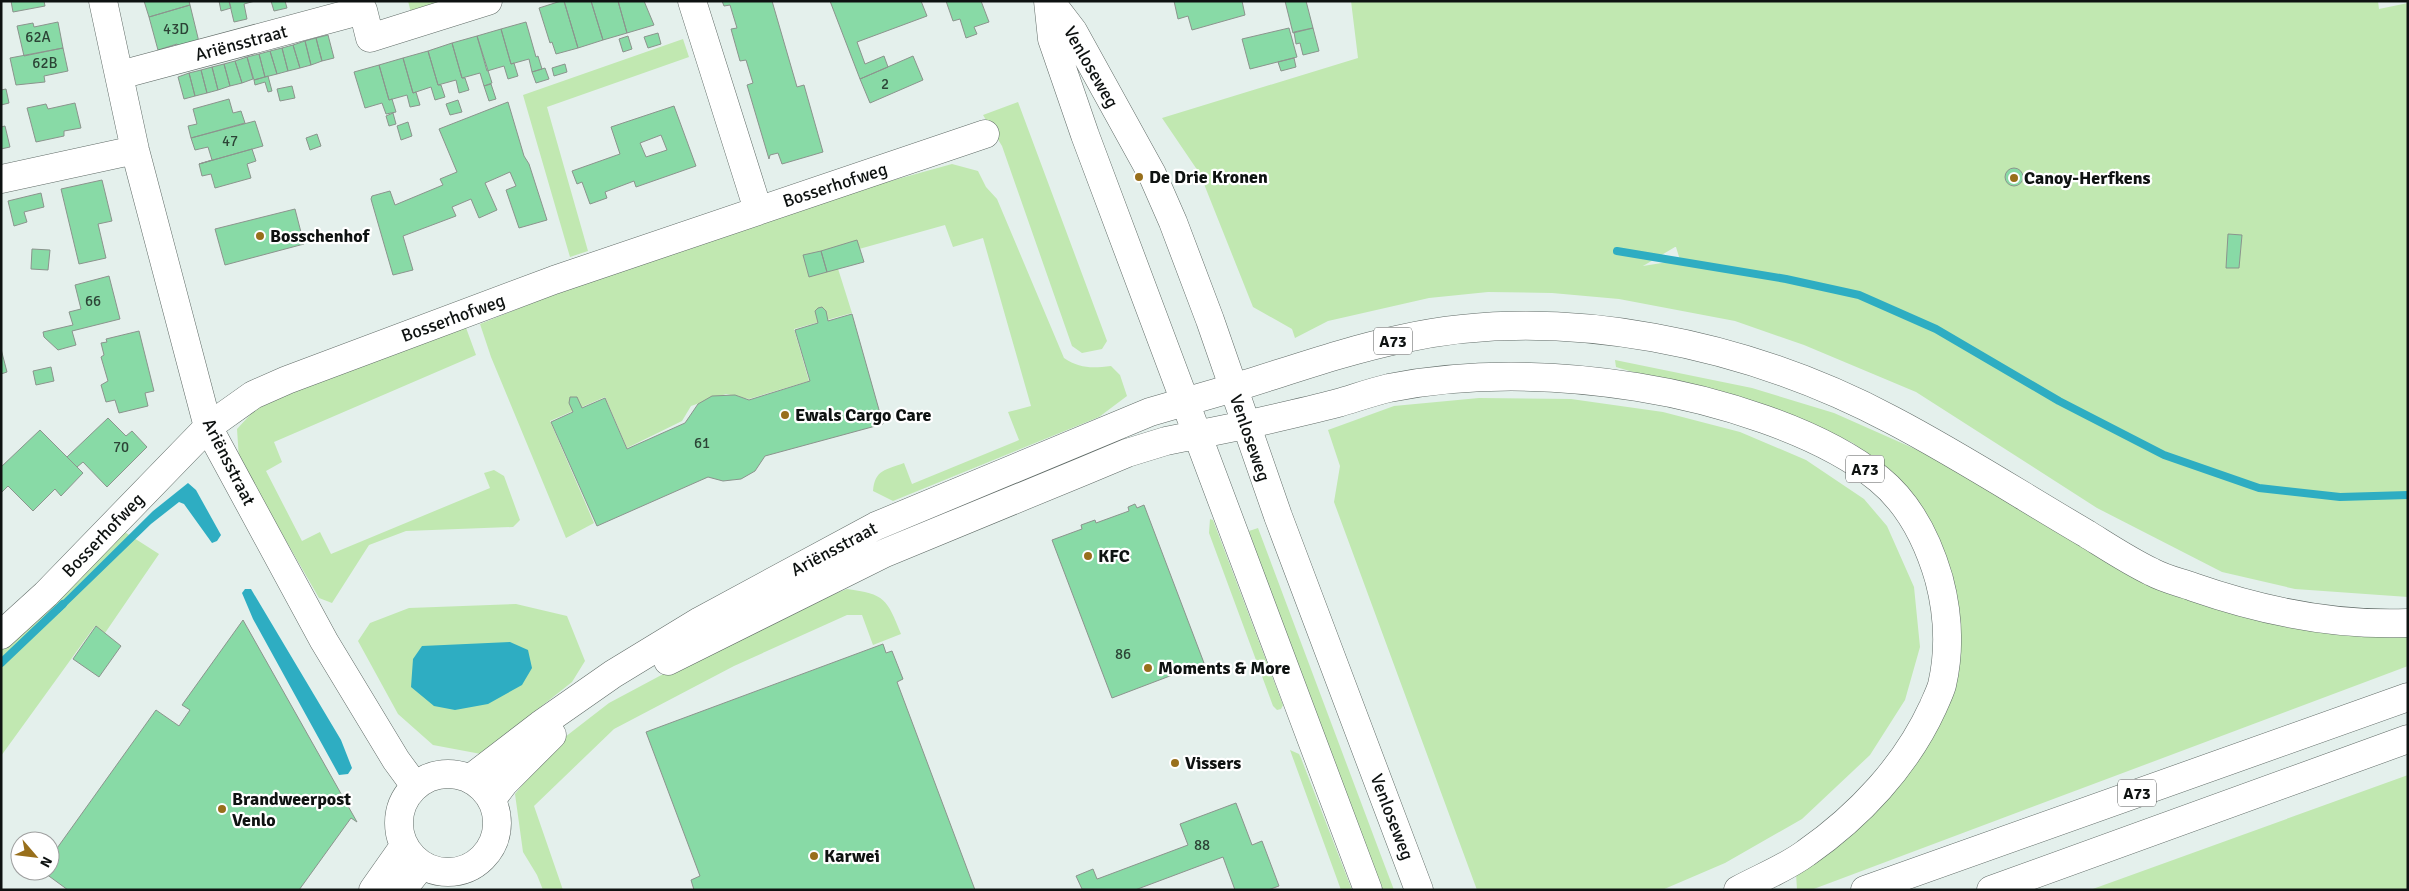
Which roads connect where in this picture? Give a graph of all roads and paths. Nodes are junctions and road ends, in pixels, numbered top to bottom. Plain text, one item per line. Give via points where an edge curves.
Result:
1 (103, 1) edge
2 (488, 1) edge
3 (692, 1) edge
4 (1049, 1) edge
5 (120, 75) junction
6 (985, 134) dead end
7 (134, 150) junction
8 (1, 180) edge
9 (758, 210) junction
10 (1233, 388) junction
11 (1186, 402) junction
12 (1245, 426) junction
13 (208, 427) junction
14 (1197, 434) junction
15 (2408, 623) edge
16 (1, 635) edge
17 (2408, 697) edge
18 (2408, 739) edge
19 (471, 778) junction
20 (415, 786) junction
21 (492, 799) junction
22 (413, 856) junction
23 (373, 890) edge
24 (402, 890) edge
25 (1368, 890) edge
26 (1419, 890) edge
27 (1738, 890) edge
28 (1865, 890) edge
29 (1991, 890) edge

1 - 5 main road, Ariënsstraat
2 - 5 main road, Ariënsstraat via 370,38 363,10
3 - 9 main road
4 - 10 main road, Venloseweg via 1073,31 1152,174 1180,239
4 - 11 main road, Venloseweg via 1052,39 1058,57
5 - 7 main road, Ariënsstraat
6 - 9 main road, Bosserhofweg
7 - 8 main road
7 - 13 main road, Ariënsstraat
9 - 13 main road, Bosserhofweg via 554,280 287,380 253,395
10 - 11 main road, Ariënsstraat
10 - 12 main road, Venloseweg
10 - 15 main road, A73 via 1404,338 1476,328 1548,327 1692,344 1761,363 1893,420 2153,573 2274,612 2324,620
11 - 14 main road, Venloseweg
11 - 19 main road, Ariënsstraat via 1150,412 876,526 700,621 613,674
12 - 14 main road, Ariënsstraat
12 - 26 main road, Venloseweg
12 - 27 main road, A73 via 1388,388 1485,375 1557,378 1637,387 1704,400 1801,435 1846,456 1881,480 1920,528 1934,561 1948,639 1942,687 1922,732 1890,777 1861,807 1805,854
13 - 16 main road, Bosserhofweg via 46,594
13 - 20 main road, Ariënsstraat via 324,641
14 - 21 main road, Ariënsstraat via 1127,453 937,531 709,639 620,687 548,737
14 - 25 main road, Venloseweg
17 - 28 main road, A73
18 - 29 main road, A73
19 - 20 main road via 442,773
19 - 21 main road
20 - 22 main road via 406,796 398,821 400,834
21 - 22 main road via 498,828 494,842 476,864 449,872 435,870
22 - 23 main road
22 - 24 main road

